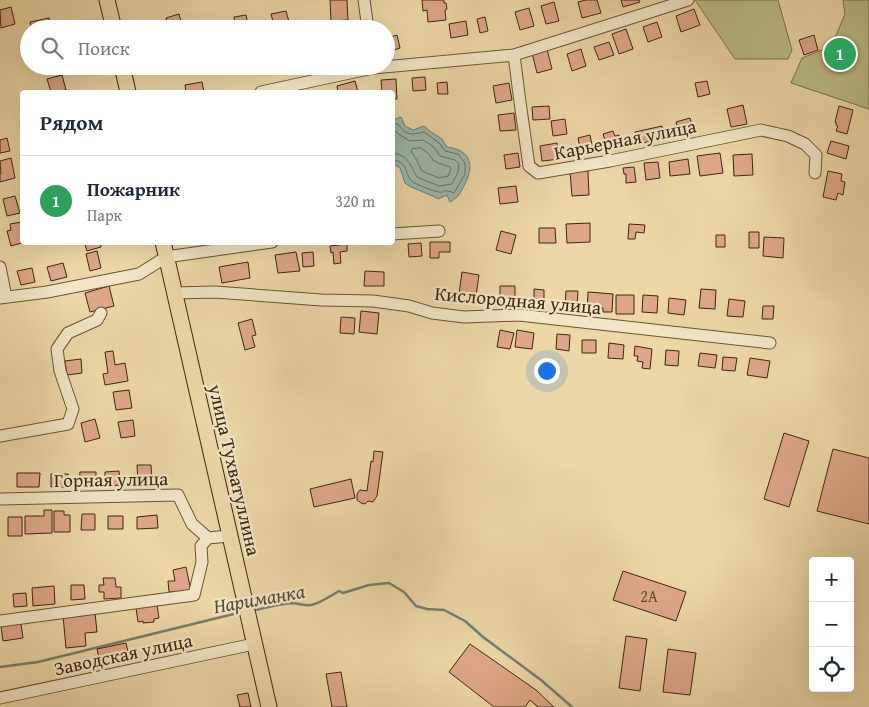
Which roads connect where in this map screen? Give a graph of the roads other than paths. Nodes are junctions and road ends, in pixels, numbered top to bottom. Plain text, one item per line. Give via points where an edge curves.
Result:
1 (107, 0) edge
2 (364, 0) edge
3 (688, 0) edge
4 (112, 20) edge
5 (367, 20) edge
6 (514, 55) junction
7 (395, 65) edge
8 (124, 75) edge
9 (337, 75) edge
10 (128, 90) edge
11 (270, 90) edge
12 (815, 173) dead end
13 (439, 231) dead end
14 (395, 234) edge
15 (232, 245) edge
16 (164, 250) edge
17 (0, 266) edge
18 (174, 293) junction
19 (3, 298) edge
20 (101, 313) dead end
21 (770, 343) dead end
22 (0, 436) edge
23 (0, 499) edge
24 (229, 536) junction
25 (208, 538) junction
26 (0, 621) edge
27 (253, 638) junction
28 (0, 698) edge
29 (269, 707) edge

1 - 4 main road
2 - 5 street
3 - 6 street
6 - 7 street
6 - 12 street, Карьерная улица via 529,166 538,172 610,161 761,130 805,144 816,155
8 - 10 main road
9 - 11 street
13 - 14 street
15 - 16 street
16 - 18 main road, улица Тухватуллина
16 - 19 street via 139,274
17 - 19 street
18 - 21 street, Кислородная улица via 216,292 373,301 464,317 519,315
18 - 24 main road, улица Тухватуллина
20 - 22 street via 97,320 68,333 57,349 60,371 73,409 68,424
23 - 25 street, Горная улица via 178,496 192,524
24 - 25 street
24 - 27 main road, улица Тухватуллина
25 - 26 street via 201,546 202,562 194,594
27 - 28 street, Заводская улица
27 - 29 main road, улица Тухватуллина

